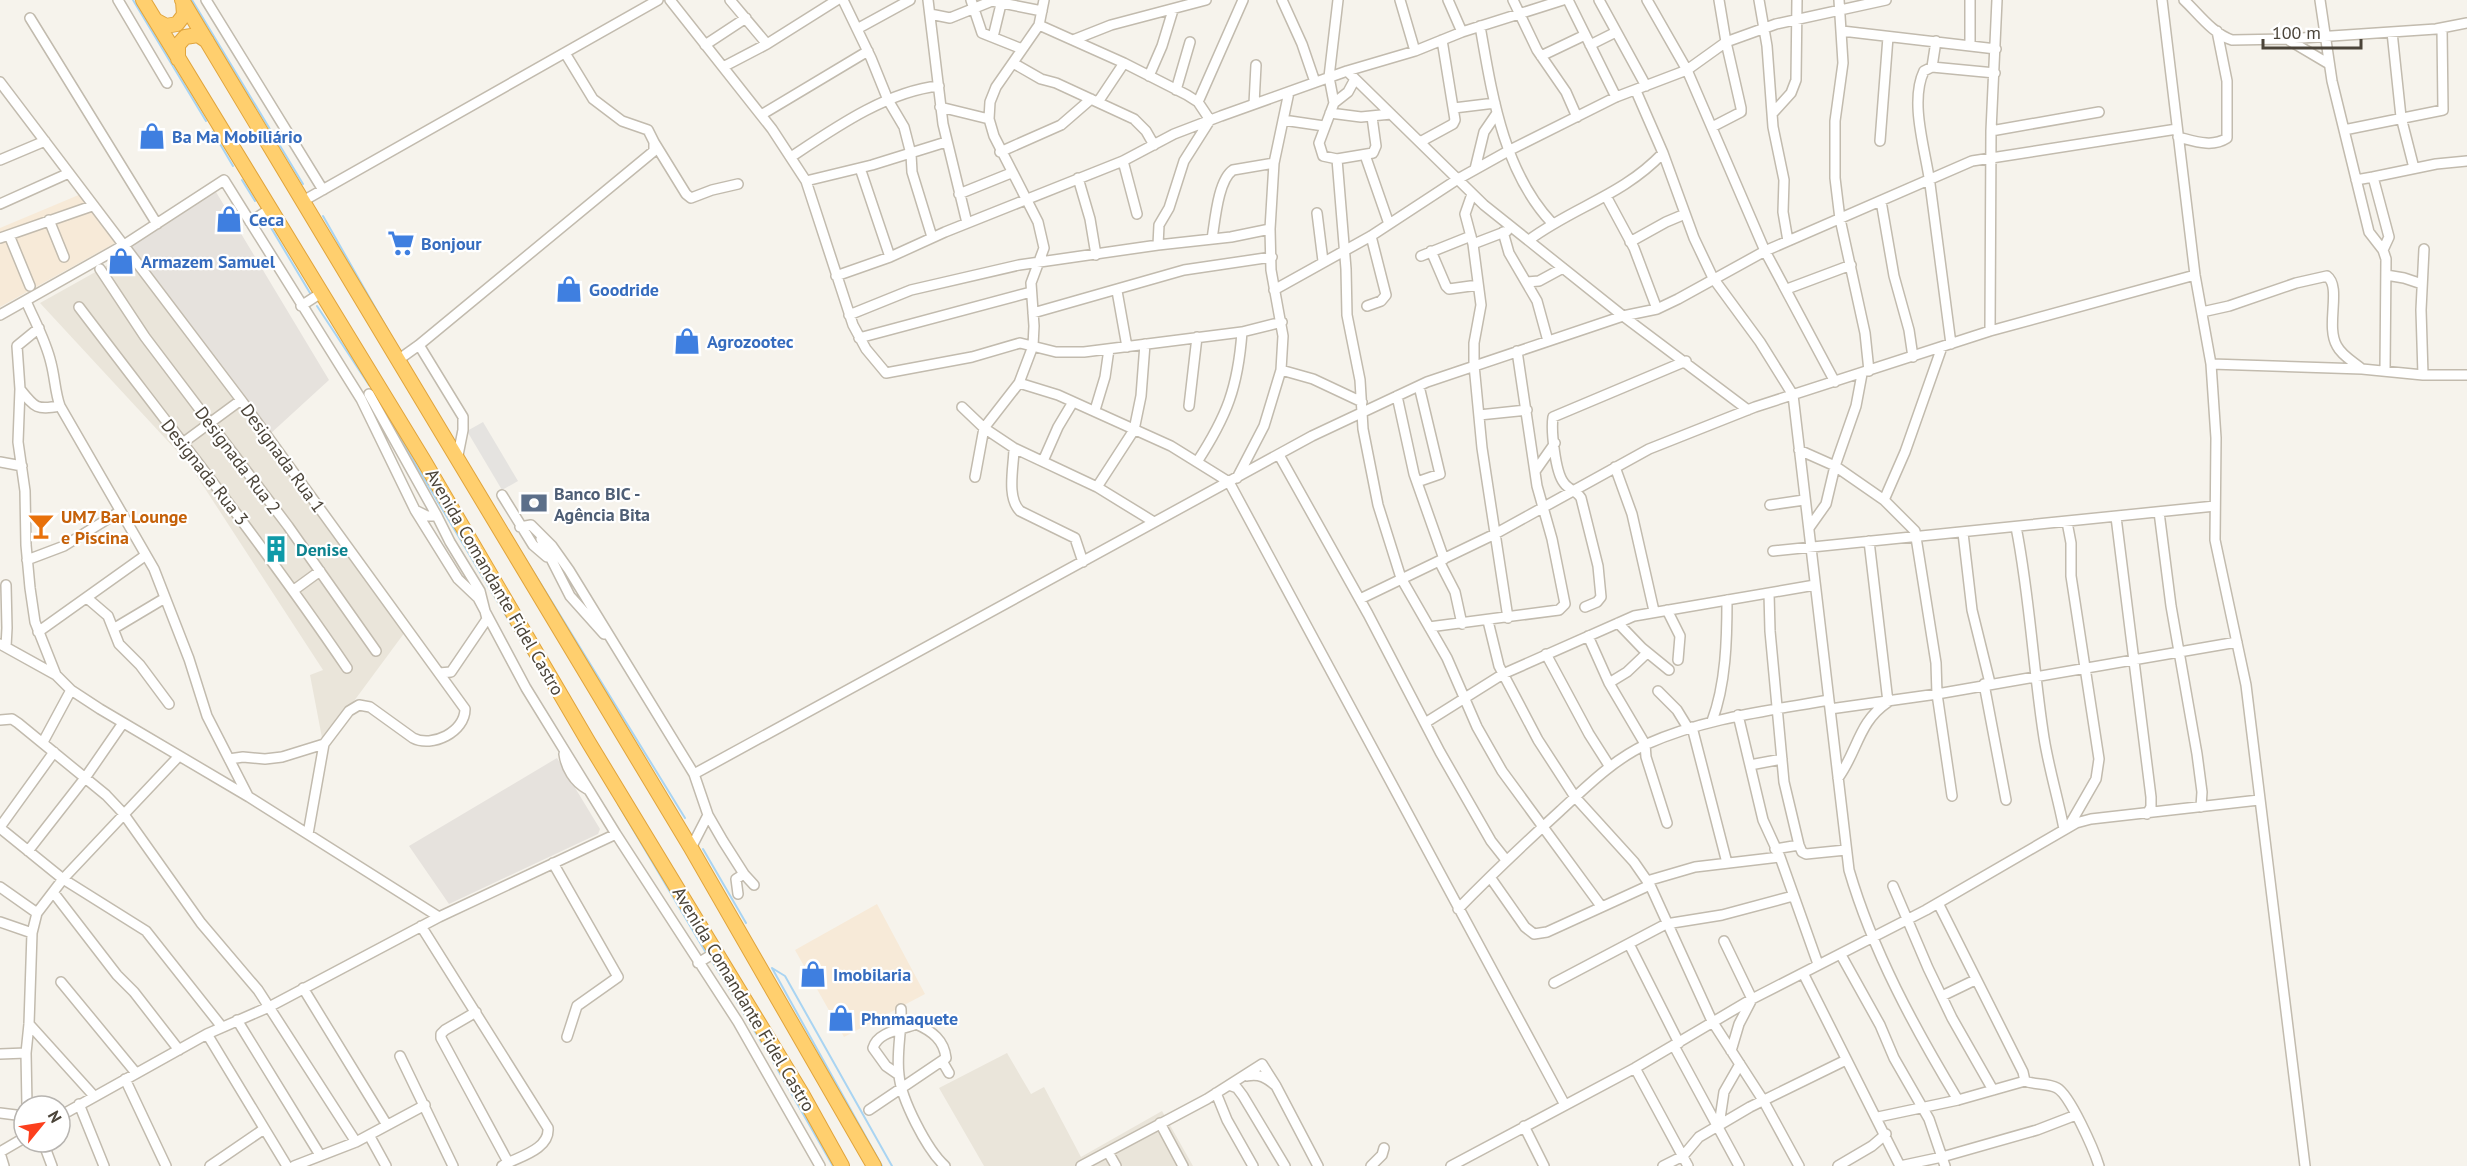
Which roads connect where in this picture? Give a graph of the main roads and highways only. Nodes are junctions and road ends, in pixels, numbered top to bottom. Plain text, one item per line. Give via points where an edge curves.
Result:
1 (143, 0) edge
2 (182, 0) edge
3 (154, 18) junction
4 (209, 43) junction
5 (179, 61) junction
6 (842, 1166) edge
7 (874, 1166) edge

1 - 3 highway, Avenida Comandante Fidel Castro
2 - 3 highway via 185,12 177,24 166,26
2 - 4 highway, Avenida Comandante Fidel Castro
3 - 5 highway, Avenida Comandante Fidel Castro
4 - 5 highway via 198,35 185,37 177,48
4 - 7 highway, Avenida Comandante Fidel Castro via 691,848
5 - 6 highway, Avenida Comandante Fidel Castro via 321,293 370,394 590,743

